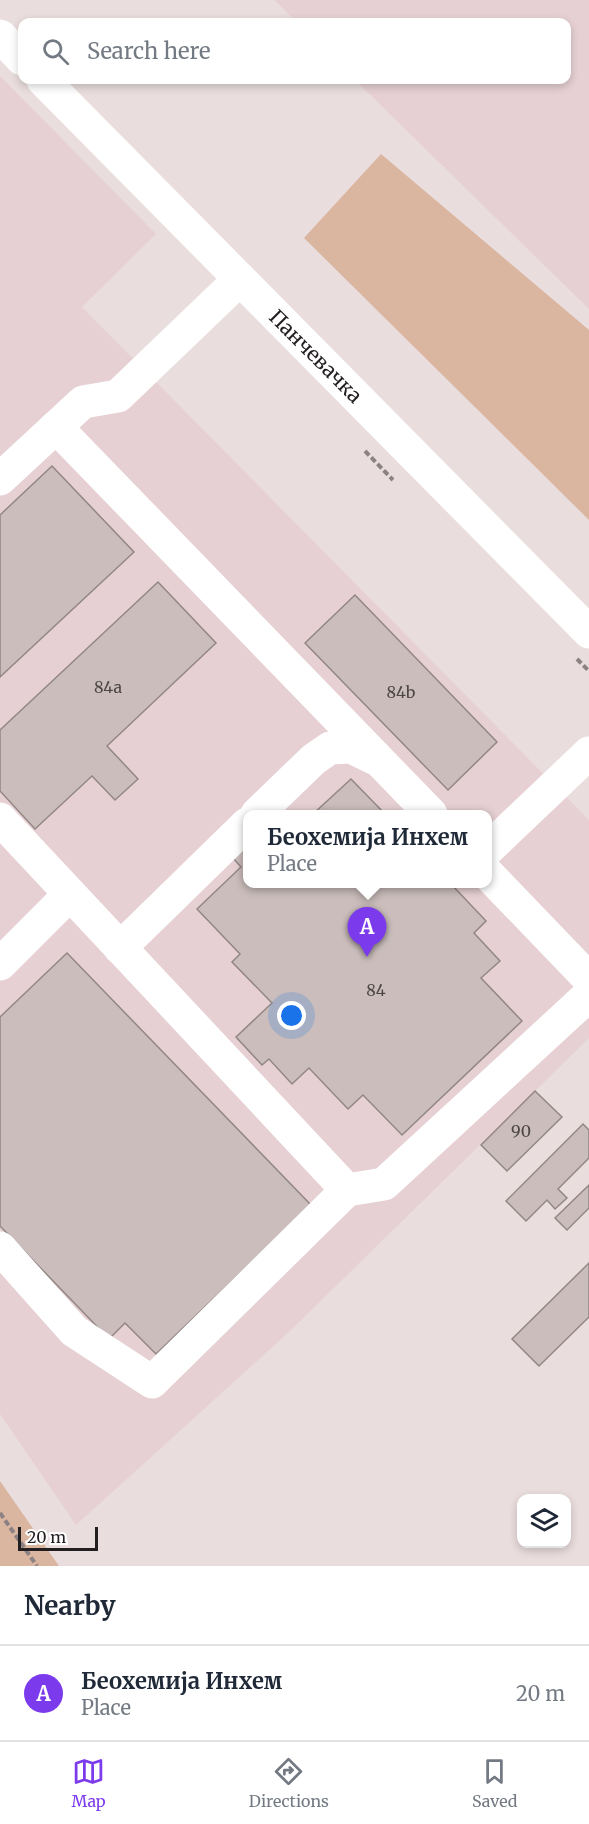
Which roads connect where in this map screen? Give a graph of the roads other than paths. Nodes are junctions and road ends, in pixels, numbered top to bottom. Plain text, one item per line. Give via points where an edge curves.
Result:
1 (0, 36) edge
2 (18, 55) edge
3 (47, 84) edge
4 (240, 279) junction
5 (56, 427) junction
6 (0, 479) edge
7 (589, 632) edge
8 (589, 753) edge
9 (376, 758) junction
10 (261, 810) edge
11 (426, 810) edge
12 (0, 819) edge
13 (243, 828) edge
14 (492, 845) edge
15 (492, 878) edge
16 (70, 894) junction
17 (120, 948) junction
18 (0, 964) edge
19 (589, 979) edge
20 (589, 995) edge
21 (347, 1190) junction
22 (0, 1248) edge

1 - 2 street
3 - 4 street, Панчевачка
4 - 5 street via 118,396 83,402
4 - 7 street, Панчевачка
5 - 6 street
5 - 9 street
8 - 14 street
9 - 10 street via 351,747 330,748
9 - 11 street
12 - 16 street
13 - 17 street
15 - 19 street
16 - 17 street
16 - 18 street
17 - 21 street
20 - 21 street via 384,1185
21 - 22 street via 152,1382 74,1331

